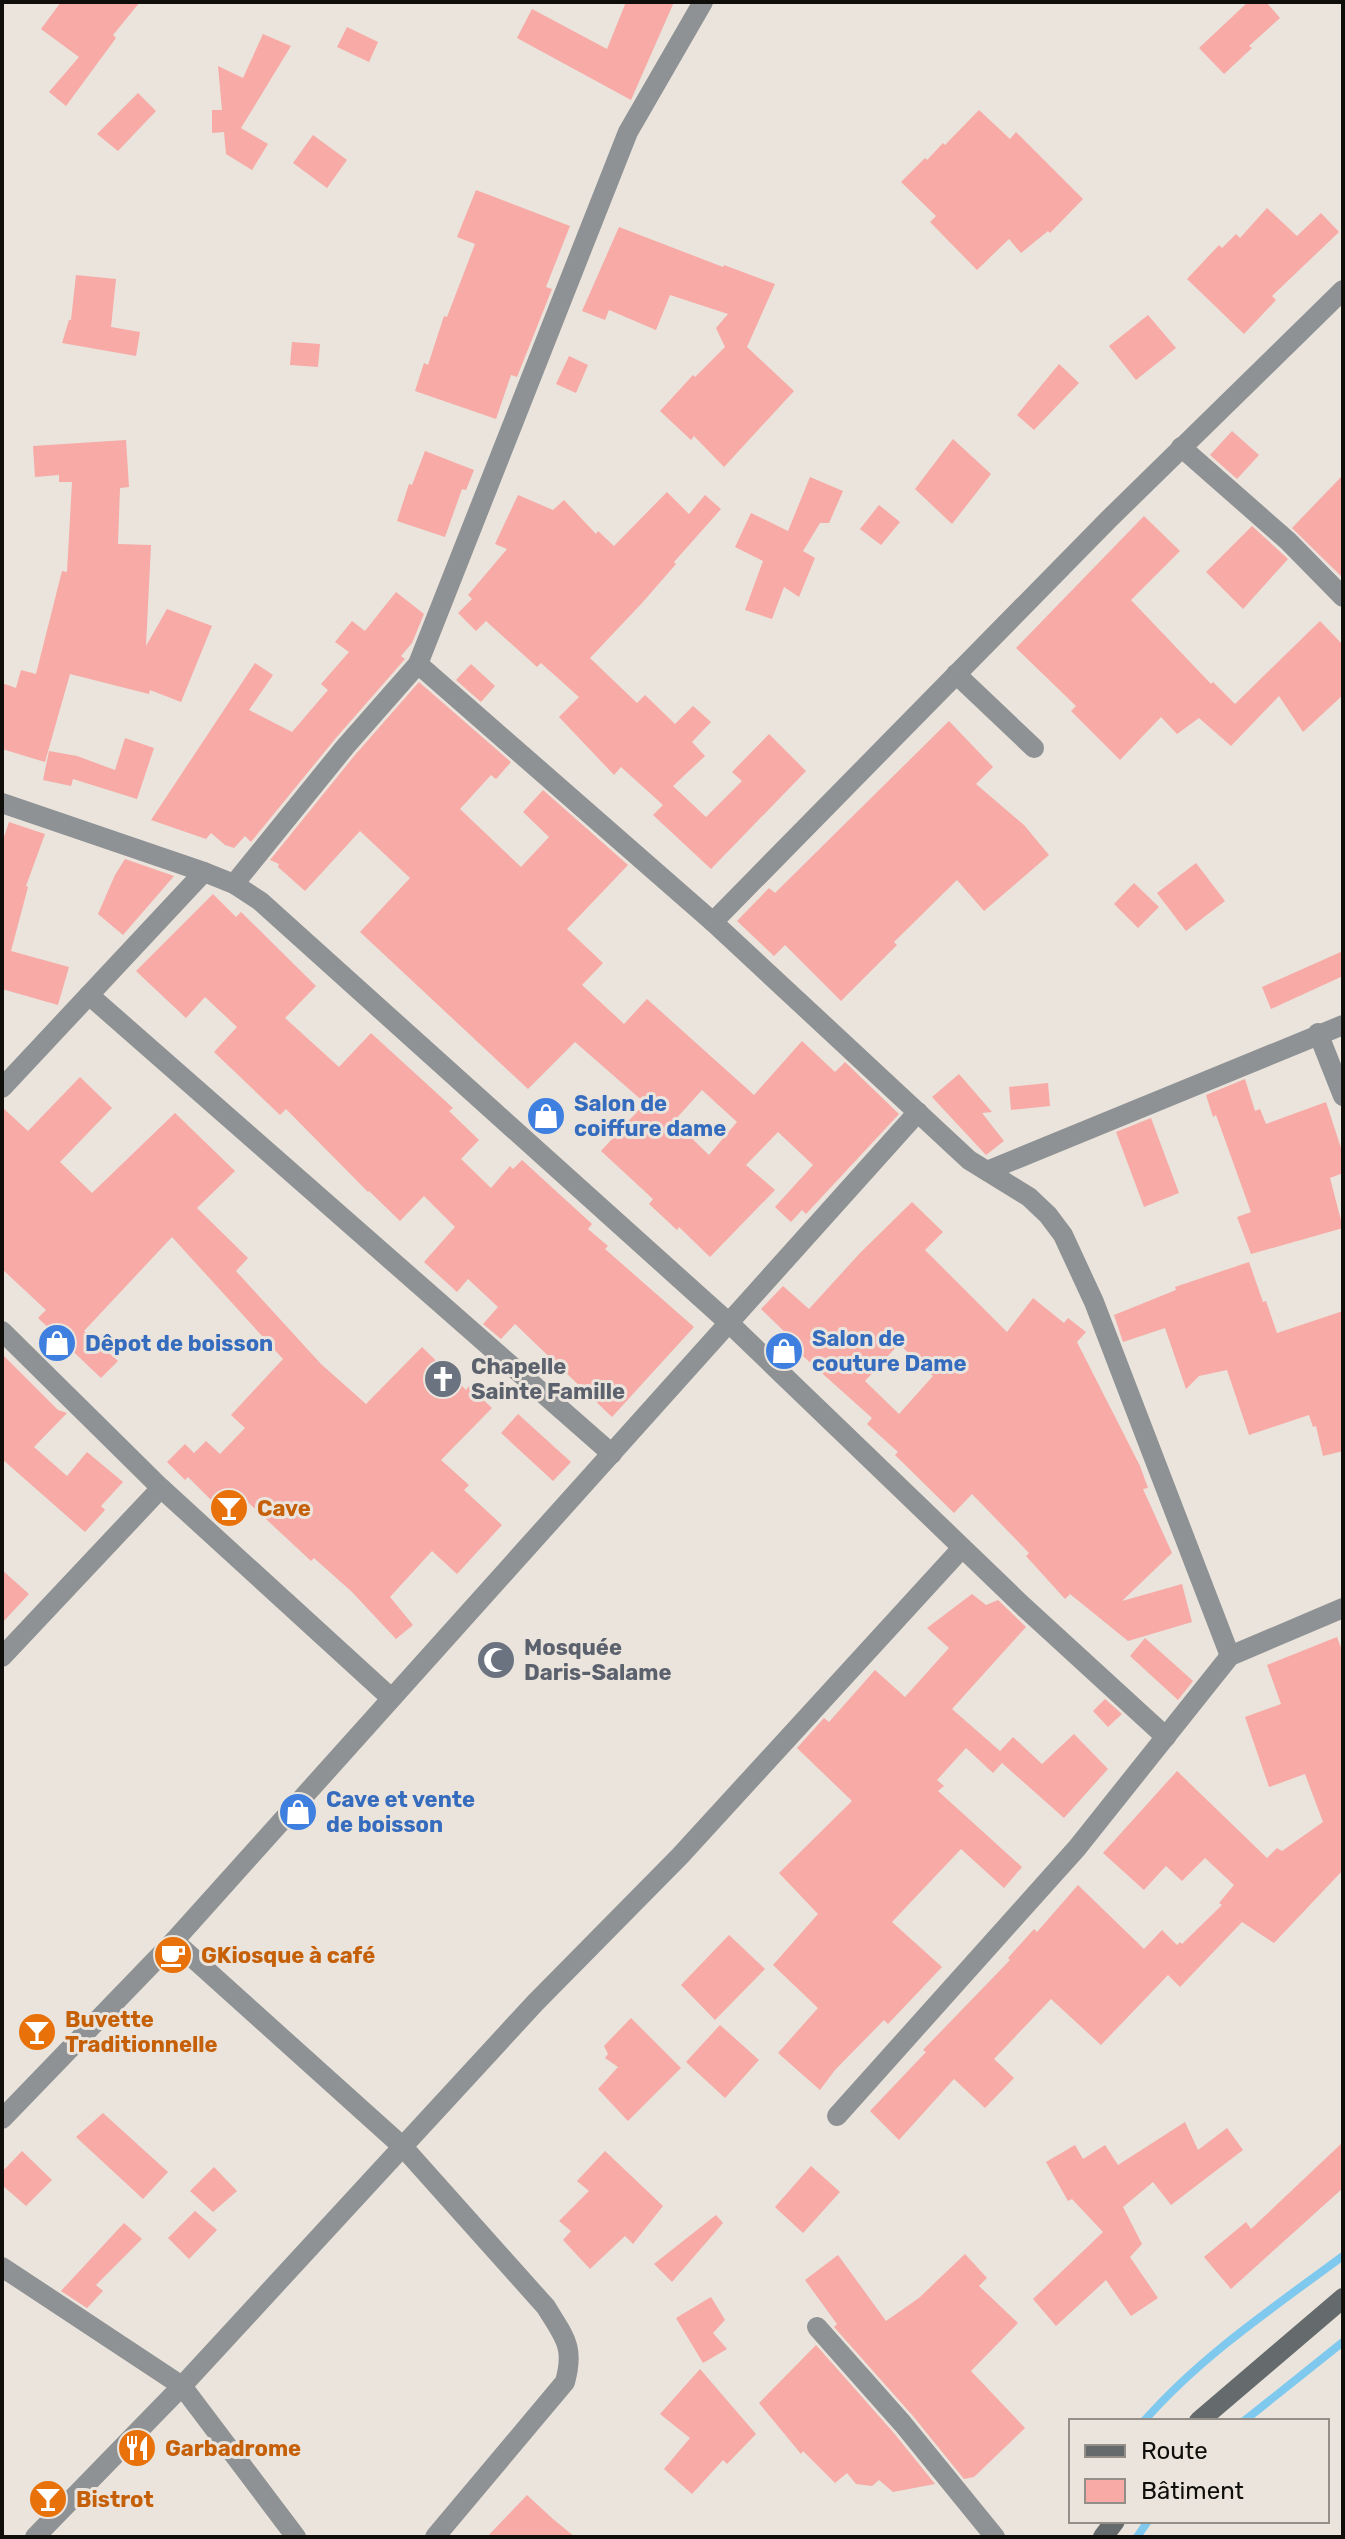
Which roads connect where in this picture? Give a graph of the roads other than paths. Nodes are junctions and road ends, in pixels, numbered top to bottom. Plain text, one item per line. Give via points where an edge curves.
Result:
1 (703, 2) edge
2 (1343, 290) edge
3 (1181, 447) junction
4 (1343, 597) edge
5 (418, 664) junction
6 (956, 674) junction
7 (1034, 748) dead end
8 (2, 803) edge
9 (204, 872) junction
10 (234, 884) junction
11 (713, 922) junction
12 (89, 995) junction
13 (1343, 1025) edge
14 (1318, 1033) junction
15 (2, 1088) edge
16 (1343, 1096) edge
17 (918, 1112) junction
18 (987, 1171) junction
19 (729, 1323) junction
20 (2, 1331) edge
21 (612, 1454) junction
22 (161, 1488) junction
23 (962, 1548) junction
24 (1343, 1608) edge
25 (1230, 1656) junction
26 (2, 1657) edge
27 (391, 1698) junction
28 (1166, 1737) junction
29 (174, 1941) junction
30 (837, 2116) dead end
31 (2, 2119) edge
32 (403, 2147) junction
33 (2, 2267) edge
34 (1343, 2298) edge
35 (817, 2327) dead end
36 (182, 2386) junction
37 (1201, 2419) edge
38 (35, 2537) edge
39 (296, 2537) edge
40 (435, 2537) edge
41 (995, 2537) edge

1 - 5 street via 628,132
2 - 3 street
3 - 4 street
3 - 6 street
5 - 10 street
5 - 11 street
6 - 7 street
6 - 11 street
8 - 9 street
9 - 10 street
9 - 12 street
10 - 19 street via 260,901
11 - 17 street
12 - 15 street
12 - 21 street
13 - 14 street
14 - 16 street
14 - 18 street
17 - 18 street
17 - 19 street
18 - 25 street via 1029,1197 1063,1235 1094,1302
19 - 21 street
19 - 23 street
20 - 22 street
21 - 27 street
22 - 26 street
22 - 27 street
23 - 28 street
23 - 32 street
24 - 25 street
25 - 28 street
27 - 29 street
28 - 30 street via 1077,1848
29 - 31 street
29 - 32 street
32 - 36 street
32 - 40 street via 546,2307 572,2358 565,2382
33 - 36 street
34 - 37 street
35 - 41 street
36 - 38 street
36 - 39 street

